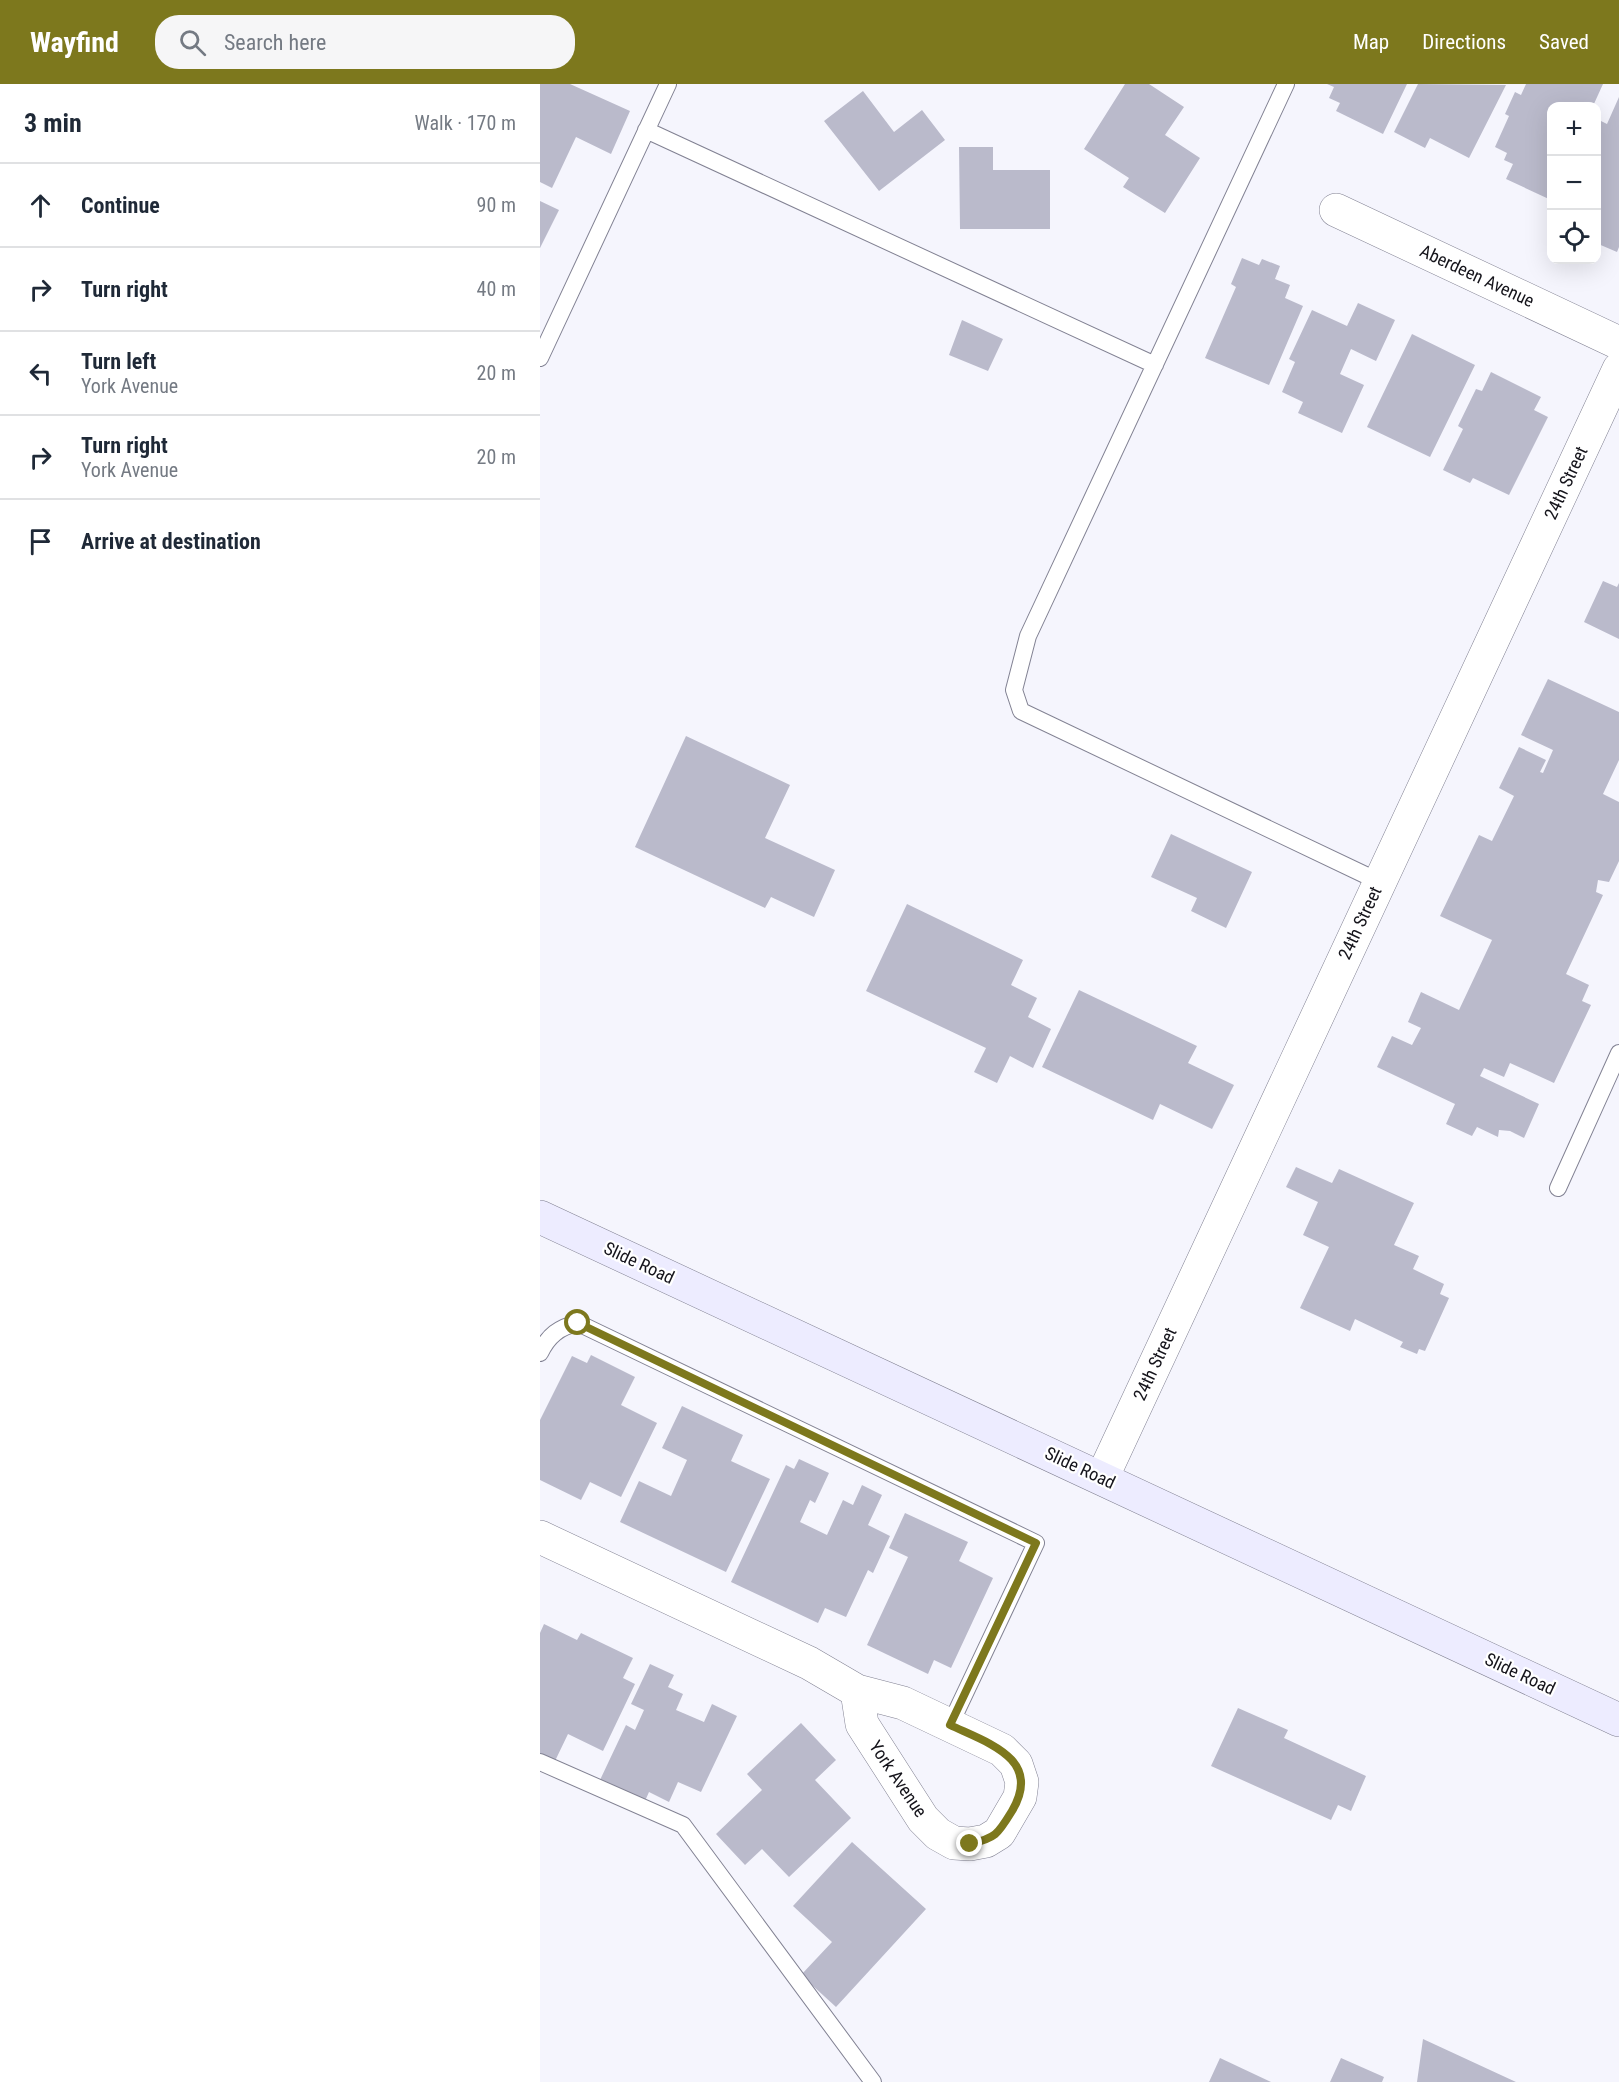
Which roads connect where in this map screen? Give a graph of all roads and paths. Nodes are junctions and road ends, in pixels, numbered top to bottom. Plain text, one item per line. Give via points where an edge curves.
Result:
1 (668, 84) edge
2 (1286, 84) edge
3 (646, 130) junction
4 (1336, 210) dead end
5 (1619, 343) edge
6 (540, 358) edge
7 (1155, 365) junction
8 (1619, 369) edge
9 (1380, 882) junction
10 (1619, 1053) edge
11 (1558, 1188) dead end
12 (540, 1217) edge
13 (540, 1353) edge
14 (1102, 1478) junction
15 (540, 1537) edge
16 (857, 1691) junction
17 (1619, 1720) edge
18 (950, 1725) junction
19 (540, 1762) edge
20 (873, 2082) edge

1 - 3 lane
2 - 7 lane
3 - 6 lane
3 - 7 lane
4 - 5 street, Aberdeen Avenue
7 - 9 lane via 1028,636 1014,690 1021,711
8 - 9 street, 24th Street
9 - 14 street, 24th Street
10 - 11 lane
12 - 14 main road, Slide Road
13 - 18 lane via 546,1340 566,1325 578,1323 1036,1543
14 - 17 main road, Slide Road
15 - 16 street, York Avenue via 809,1663
16 - 18 street, York Avenue via 903,1703
16 - 18 street, York Avenue via 862,1724 923,1819 954,1843 970,1844 999,1833 1020,1797 1022,1782 1016,1764 1002,1750
19 - 20 lane via 683,1825

